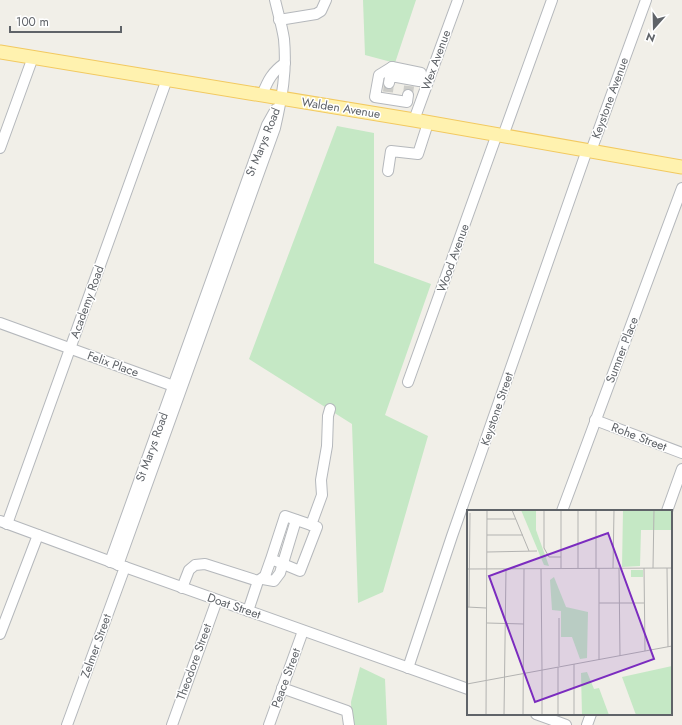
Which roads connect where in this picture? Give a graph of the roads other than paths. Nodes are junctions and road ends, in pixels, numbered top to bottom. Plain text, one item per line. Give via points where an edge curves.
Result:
1 (275, 0) edge
2 (326, 0) edge
3 (458, 0) edge
4 (552, 0) edge
5 (646, 0) edge
6 (280, 20) junction
7 (0, 52) edge
8 (33, 58) junction
9 (285, 63) junction
10 (164, 78) junction
11 (403, 82) junction
12 (262, 95) junction
13 (282, 98) junction
14 (394, 117) junction
15 (414, 120) junction
16 (428, 123) junction
17 (500, 135) junction
18 (0, 148) edge
19 (589, 151) junction
20 (682, 167) edge
21 (388, 171) dead end
22 (127, 182) junction
23 (682, 188) edge
24 (0, 323) edge
25 (67, 348) junction
26 (408, 382) dead end
27 (178, 387) junction
28 (330, 409) dead end
29 (595, 420) junction
30 (682, 453) edge
31 (682, 469) edge
32 (562, 510) edge
33 (667, 510) edge
34 (296, 520) junction
35 (3, 522) edge
36 (311, 525) junction
37 (38, 536) junction
38 (271, 559) junction
39 (118, 565) junction
40 (282, 565) junction
41 (261, 580) junction
42 (182, 588) junction
43 (217, 600) junction
44 (248, 611) junction
45 (304, 631) junction
46 (0, 634) edge
47 (408, 668) junction
48 (282, 688) junction
49 (467, 690) edge
50 (539, 715) edge
51 (592, 715) edge
52 (67, 725) edge
53 (172, 725) edge
54 (268, 725) edge
55 (349, 725) edge
56 (566, 725) edge
57 (587, 725) edge

1 - 6 street
2 - 6 street via 321,11 316,14
3 - 11 street, Wex Avenue
4 - 17 street, Wood Avenue
5 - 19 street, Keystone Avenue
6 - 9 street
7 - 8 main road, Walden Avenue
8 - 10 main road, Walden Avenue
8 - 18 street
9 - 12 street via 276,69
9 - 13 street
10 - 12 main road, Walden Avenue
10 - 22 street, Academy Road
10 - 22 street, Academy Road via 162,94
11 - 14 street
11 - 15 street, Wex Avenue
12 - 13 main road, Walden Avenue
13 - 14 main road, Walden Avenue
13 - 27 street, St Marys Road via 267,125 245,200
14 - 15 main road, Walden Avenue
15 - 16 main road, Walden Avenue
16 - 17 main road, Walden Avenue
16 - 21 street via 418,154 391,151
17 - 19 main road, Walden Avenue
17 - 26 street, Wood Avenue
19 - 20 main road, Walden Avenue
19 - 47 street, Keystone Street
22 - 25 street, Academy Road
23 - 29 street, Sumner Place
24 - 25 street, Felix Place
25 - 27 street, Felix Place
25 - 35 street, Academy Road
27 - 39 street, St Marys Road
28 - 36 street via 322,495
29 - 30 street, Rohe Street
29 - 32 street, Sumner Place
31 - 33 street
34 - 36 street
34 - 38 street via 285,516
34 - 40 street
35 - 37 street, Doat Street
36 - 40 street via 317,527 300,571
37 - 39 street, Doat Street
37 - 46 street
38 - 40 street
38 - 41 street
39 - 42 street, Doat Street
39 - 52 street, Zelmer Street
40 - 41 street via 274,582
41 - 42 street via 205,564 195,565 189,570
41 - 44 street
42 - 43 street, Doat Street
43 - 44 street, Doat Street
43 - 53 street, Theodore Street
44 - 45 street, Doat Street
45 - 47 street, Doat Street
45 - 48 street, Peace Street
47 - 49 street, Doat Street
48 - 54 street, Peace Street
48 - 55 street via 347,711
50 - 56 street
51 - 57 street

